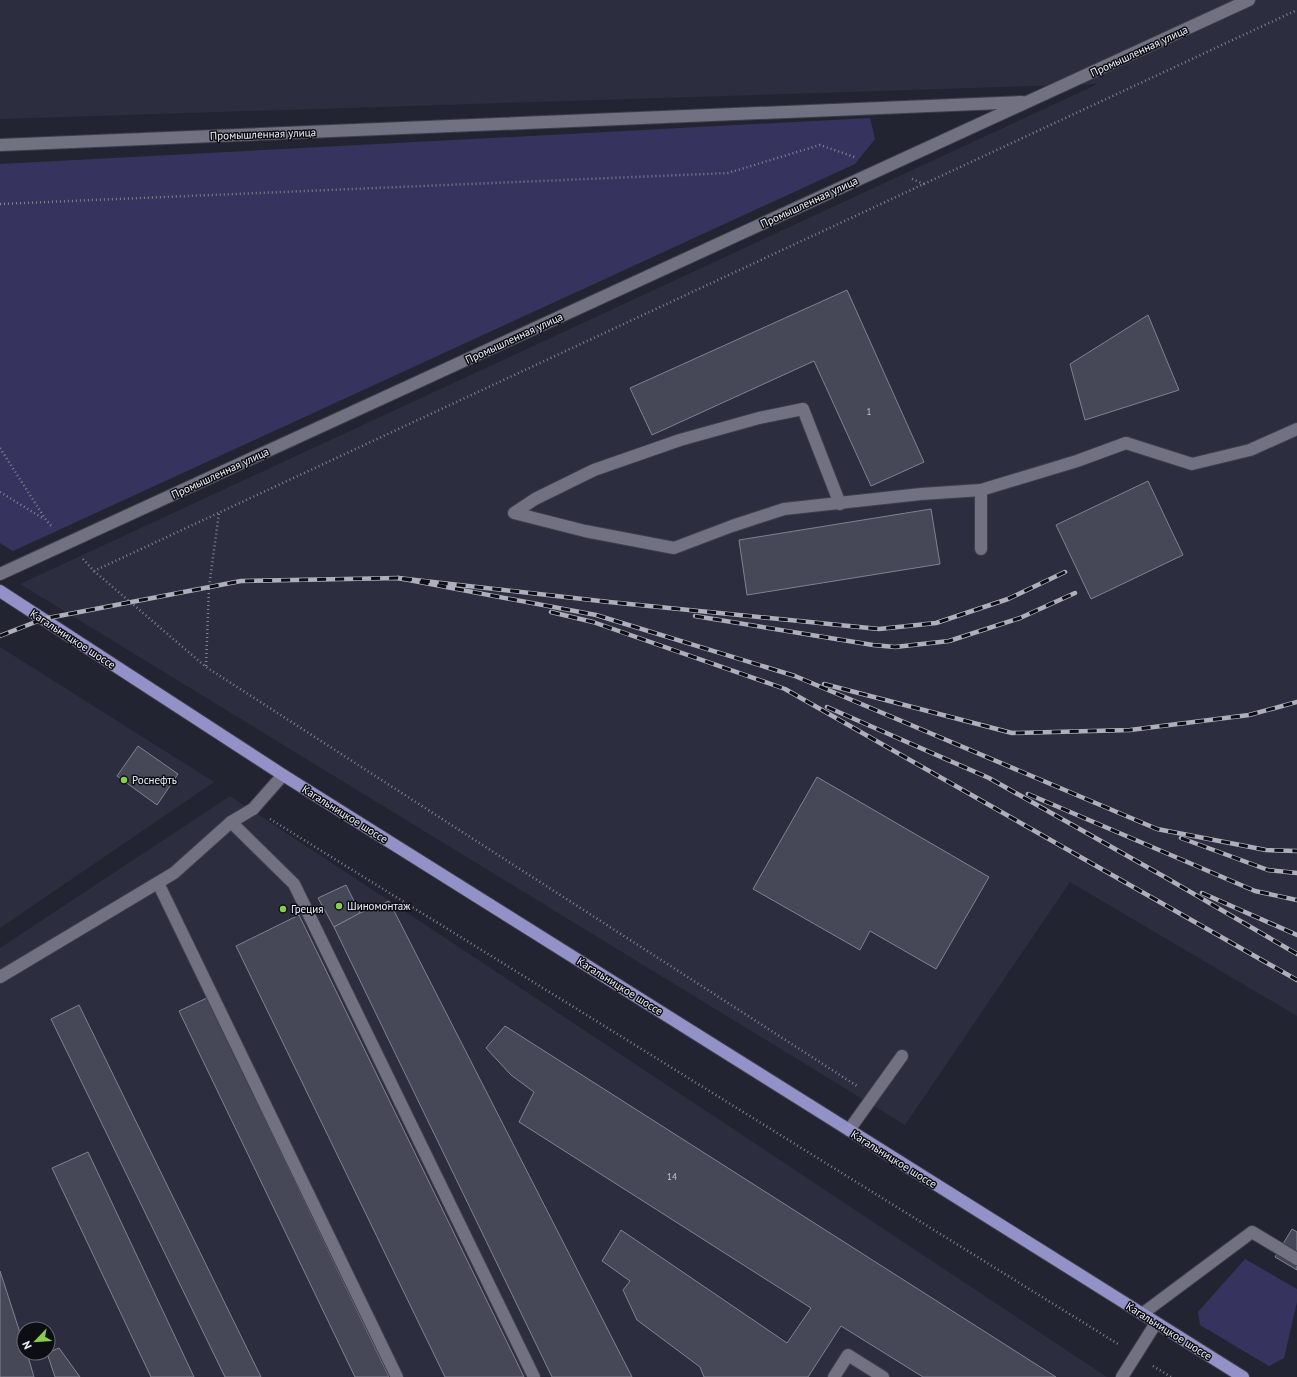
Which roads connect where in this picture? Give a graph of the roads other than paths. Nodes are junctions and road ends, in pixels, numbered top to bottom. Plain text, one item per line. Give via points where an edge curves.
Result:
1 (1249, 0) edge
2 (1029, 101) junction
3 (0, 144) edge
4 (1297, 429) edge
5 (981, 490) junction
6 (840, 504) junction
7 (981, 549) dead end
8 (0, 574) edge
9 (0, 591) edge
10 (283, 775) junction
11 (231, 822) junction
12 (158, 883) junction
13 (0, 977) edge
14 (902, 1056) dead end
15 (849, 1130) junction
16 (1297, 1259) edge
17 (1142, 1314) junction
18 (1156, 1323) junction
19 (396, 1377) edge
20 (534, 1377) edge
21 (834, 1377) edge
22 (883, 1377) edge
23 (1122, 1377) edge
24 (1243, 1377) edge

1 - 2 street, Промышленная улица
2 - 3 street, Промышленная улица
2 - 8 street, Промышленная улица
4 - 5 street via 1250,450 1192,464 1126,443 1077,461
5 - 6 street
5 - 7 street
6 - 6 street via 803,409 759,418 680,440 594,470 535,499 514,513 585,531 674,548 784,509
9 - 10 main road, Кагальницкое шоссе
10 - 11 street via 253,809
10 - 15 main road, Кагальницкое шоссе
11 - 12 street via 174,874
11 - 20 street via 294,884
12 - 13 street
12 - 19 street
14 - 15 street
15 - 17 main road, Кагальницкое шоссе
16 - 17 street via 1252,1232
17 - 18 main road, Кагальницкое шоссе
18 - 23 street
18 - 24 main road, Кагальницкое шоссе
21 - 22 street via 848,1355

